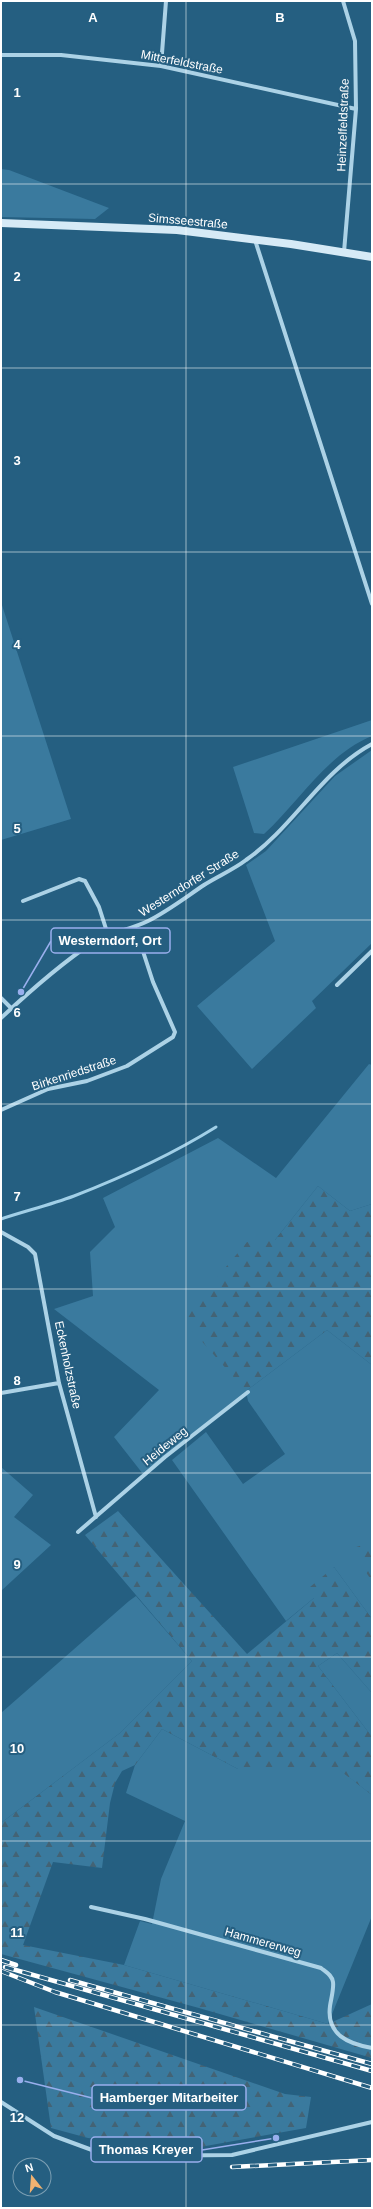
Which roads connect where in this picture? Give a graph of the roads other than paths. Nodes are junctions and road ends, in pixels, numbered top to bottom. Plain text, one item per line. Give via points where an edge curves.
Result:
1 (166, 1) edge
2 (343, 1) edge
3 (1, 55) edge
4 (161, 66) junction
5 (356, 108) junction
6 (1, 223) edge
7 (255, 240) junction
8 (344, 252) junction
9 (372, 257) edge
10 (372, 604) edge
11 (372, 744) edge
12 (23, 901) dead end
13 (135, 927) junction
14 (108, 935) junction
15 (372, 951) edge
16 (337, 985) dead end
17 (1, 998) edge
18 (11, 1008) junction
19 (1, 1018) edge
20 (1, 1110) edge
21 (1, 1233) edge
22 (59, 1383) junction
23 (248, 1392) dead end
24 (1, 1393) edge
25 (96, 1517) junction
26 (78, 1532) dead end
27 (91, 1907) dead end
28 (372, 2048) edge
29 (1, 2102) edge
30 (372, 2122) edge

1 - 4 street
2 - 5 street, Heinzelfeldstraße via 355,41
3 - 4 street, Mitterfeldstraße via 61,55
4 - 5 street, Mitterfeldstraße
5 - 8 street, Heinzelfeldstraße
6 - 7 main road, Simsseestraße via 176,230
7 - 8 main road, Simsseestraße
7 - 10 street
8 - 9 main road, Simsseestraße
11 - 13 street, Westerndorfer Straße via 335,769 277,833 246,861
12 - 14 street via 79,879 84,881 99,907
13 - 14 street, Westerndorfer Straße
13 - 20 street, Birkenriedstraße via 153,982 175,1032 173,1037 127,1066 86,1081 48,1089
14 - 18 street, Westerndorfer Straße via 55,970
15 - 16 street
17 - 18 street
18 - 19 street, Westerndorfer Straße
21 - 22 street, Eckenholzstraße via 28,1247 35,1254
22 - 24 street
22 - 25 street, Eckenholzstraße
23 - 25 street, Heideweg
25 - 26 street, Heideweg
27 - 28 street, Hammererweg via 145,1919 321,1968 330,1974 333,1981 331,2022 338,2035 352,2045
29 - 30 street via 54,2136 86,2148 127,2156 232,2155

